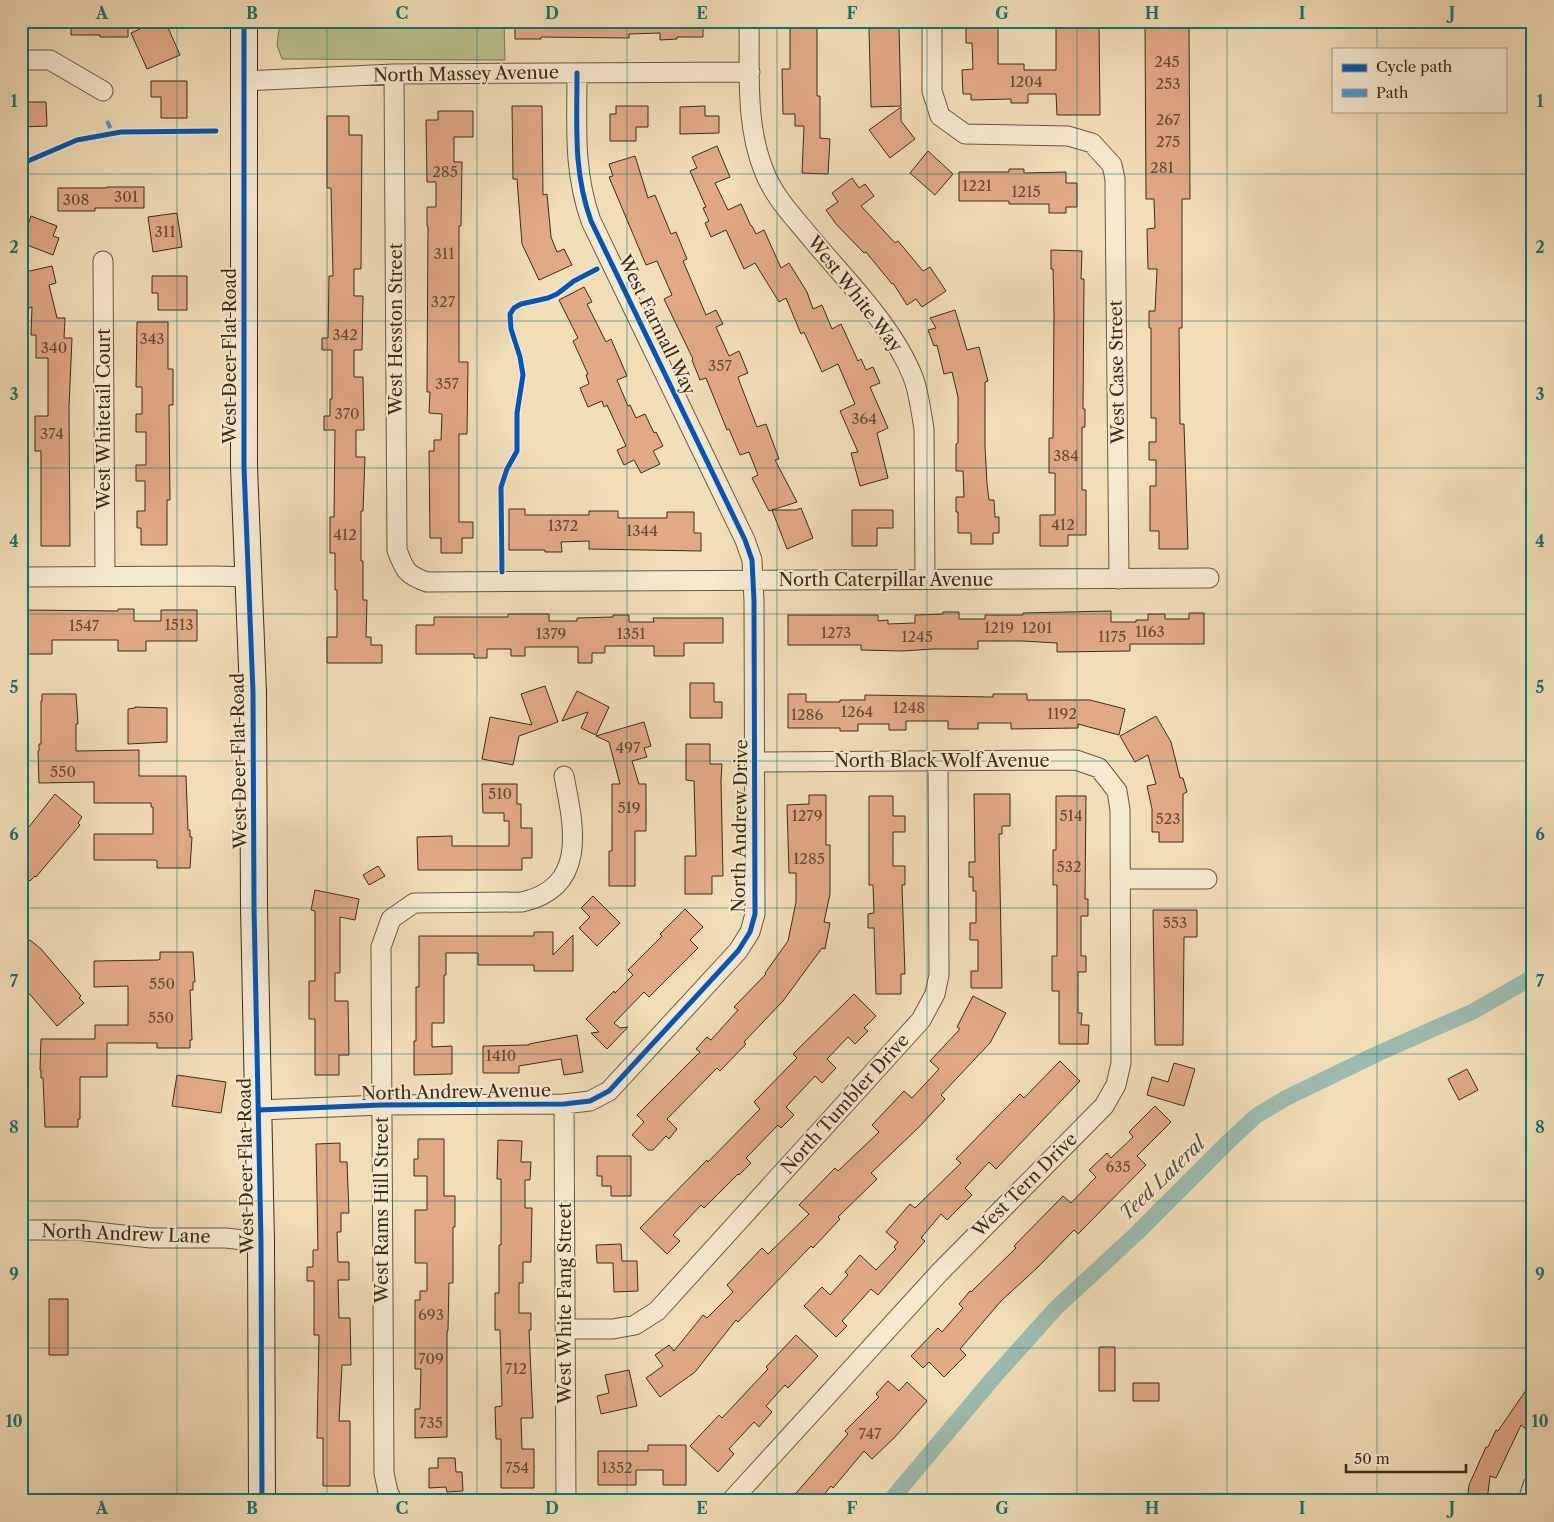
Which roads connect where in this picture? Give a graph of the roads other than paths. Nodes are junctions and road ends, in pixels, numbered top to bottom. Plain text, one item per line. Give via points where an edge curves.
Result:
1 (244, 21) edge
2 (749, 21) edge
3 (932, 21) edge
4 (21, 60) edge
5 (750, 72) junction
6 (577, 73) junction
7 (394, 74) junction
8 (243, 81) junction
9 (103, 91) dead end
10 (103, 261) dead end
11 (105, 576) junction
12 (21, 577) edge
13 (248, 577) junction
14 (414, 578) joint
15 (1209, 578) dead end
16 (925, 579) junction
17 (1119, 579) junction
18 (754, 580) junction
19 (938, 761) junction
20 (755, 762) junction
21 (564, 776) dead end
22 (1117, 791) joint
23 (1207, 878) dead end
24 (1120, 879) junction
25 (564, 1104) junction
26 (381, 1106) junction
27 (259, 1110) junction
28 (21, 1230) edge
29 (261, 1242) junction
30 (565, 1329) junction
31 (1533, 1486) edge
32 (262, 1501) edge
33 (393, 1501) edge
34 (566, 1501) edge
35 (731, 1501) edge
36 (1528, 1501) edge

1 - 8 main road, West Deer Flat Road
2 - 5 street, West White Way
3 - 17 street, West Case Street via 932,91 940,116 965,134 1076,138 1092,143 1112,165 1115,178
4 - 9 street via 50,60
5 - 6 street, North Massey Avenue
5 - 16 street, West White Way via 754,136 773,189 888,331 914,378 924,429
6 - 7 street, North Massey Avenue
6 - 18 street, West Farmall Way via 577,157 583,199 745,540
7 - 8 street, North Massey Avenue
7 - 14 street, West Hesston Street via 397,550 404,569
8 - 13 main road, West Deer Flat Road via 244,467
10 - 11 street, West Whitetail Court
11 - 12 street
11 - 13 street
13 - 27 main road, West Deer Flat Road via 253,692
14 - 18 street, North Caterpillar Avenue via 427,582
15 - 17 street, North Caterpillar Avenue
16 - 17 street, North Caterpillar Avenue
16 - 18 street, North Caterpillar Avenue
18 - 20 street, North Andrew Drive
19 - 20 street, North Black Wolf Avenue
19 - 22 street, North Black Wolf Avenue via 1076,760 1099,768
19 - 30 street, North Tumbler Drive via 939,975 935,994 921,1020 658,1311 635,1325 612,1329
20 - 25 street, North Andrew Drive via 755,914 750,932 738,951 609,1091 590,1101
21 - 26 street, West Rams Hill Street via 572,817 572,853 566,872 552,889 538,898 522,902 414,903 391,919 381,947
22 - 24 street, West Tern Drive
23 - 24 street
24 - 35 street, West Tern Drive via 1121,1063 1116,1086 1104,1106 939,1273
25 - 26 street, North Andrew Avenue
25 - 30 street, West White Fang Street
26 - 27 street, North Andrew Avenue
26 - 33 street, West Rams Hill Street via 384,1473
27 - 29 main road, West Deer Flat Road
28 - 29 street, North Andrew Lane via 77,1230 151,1238 226,1238
29 - 32 main road, West Deer Flat Road
30 - 34 street, West White Fang Street
31 - 36 street

